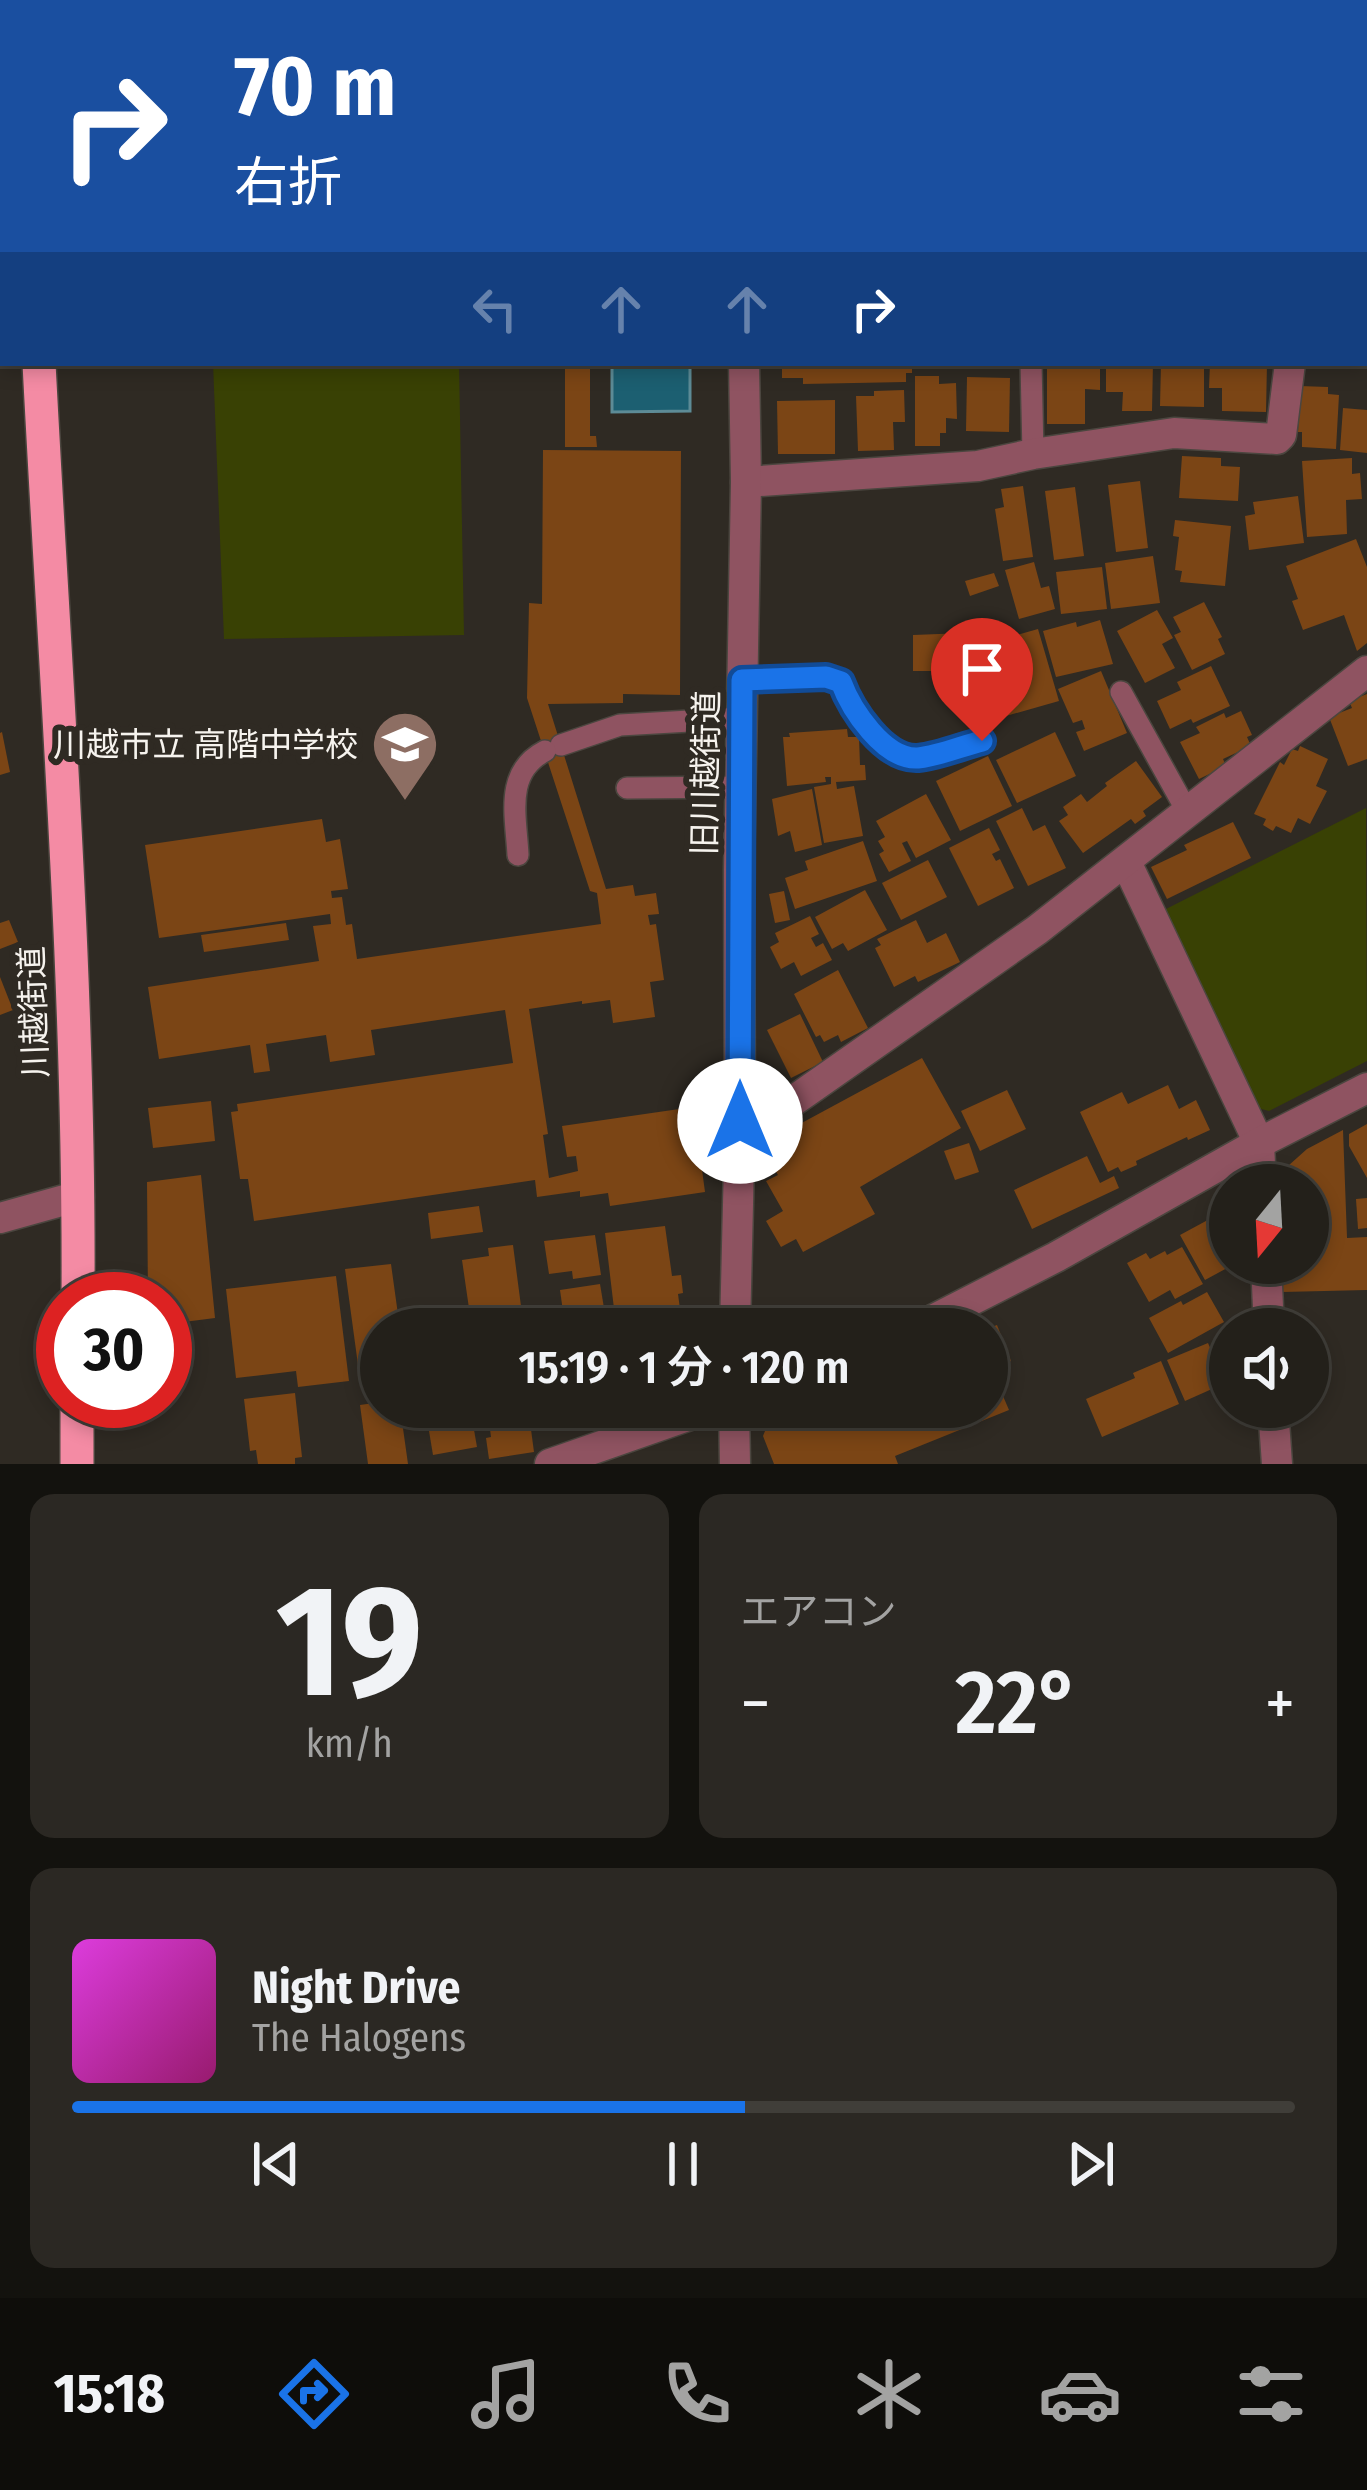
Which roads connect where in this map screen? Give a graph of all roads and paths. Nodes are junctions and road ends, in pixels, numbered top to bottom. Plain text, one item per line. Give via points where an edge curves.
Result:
1 (39, 366) edge
2 (744, 366) edge
3 (1031, 366) edge
4 (1290, 366) edge
5 (1033, 454) junction
6 (746, 482) junction
7 (1367, 671) edge
8 (742, 680) junction
9 (1121, 692) dead end
10 (742, 718) junction
11 (982, 741) dead end
12 (741, 787) junction
13 (627, 788) dead end
14 (1188, 813) junction
15 (518, 855) dead end
16 (1126, 862) junction
17 (1367, 1088) edge
18 (740, 1121) junction
19 (1259, 1143) junction
20 (1260, 1164) edge
21 (79, 1196) junction
22 (0, 1218) edge
23 (78, 1272) edge
24 (736, 1308) edge
25 (956, 1308) edge
26 (77, 1428) edge
27 (652, 1428) edge
28 (734, 1428) edge
29 (1275, 1428) edge
30 (77, 1464) edge
31 (550, 1464) edge
32 (735, 1464) edge
33 (1276, 1464) edge

1 - 21 highway, 川越街道
2 - 6 street, 旧川越街道
3 - 5 lane
4 - 5 street via 1277,439 1174,433
5 - 6 street via 978,466
6 - 8 street, 旧川越街道
7 - 14 street
8 - 10 street, 旧川越街道
8 - 11 lane via 841,682 874,734 902,755
9 - 14 lane
10 - 12 street, 旧川越街道
10 - 15 lane via 620,725 531,758 516,788
12 - 13 lane
12 - 18 street, 旧川越街道
14 - 16 street
16 - 18 street via 766,1120
16 - 19 street
17 - 19 street
18 - 24 street, 旧川越街道
19 - 20 street
19 - 25 street
21 - 22 street
21 - 23 highway, 川越街道
26 - 30 highway
27 - 31 street
28 - 32 street
29 - 33 street

